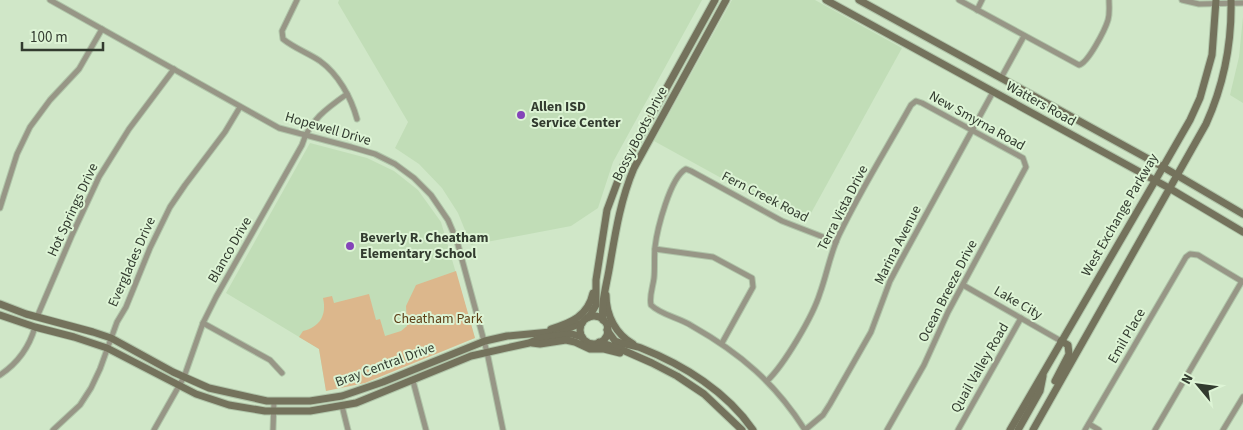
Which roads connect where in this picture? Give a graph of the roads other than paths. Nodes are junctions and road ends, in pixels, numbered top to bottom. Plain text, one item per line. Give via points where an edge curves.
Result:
1 (50, 0) edge
2 (297, 0) edge
3 (715, 0) edge
4 (726, 0) edge
5 (826, 0) edge
6 (859, 0) edge
7 (959, 0) edge
8 (982, 0) edge
9 (1109, 0) edge
10 (1182, 0) edge
11 (1216, 2) edge
12 (1232, 2) edge
13 (1243, 4) edge
14 (977, 10) junction
15 (102, 29) junction
16 (1024, 36) junction
17 (174, 69) junction
18 (1001, 78) junction
19 (993, 92) junction
20 (347, 94) junction
21 (916, 101) joint
22 (240, 106) junction
23 (358, 119) dead end
24 (972, 130) junction
25 (305, 135) junction
26 (1026, 162) joint
27 (1162, 167) junction
28 (1177, 176) junction
29 (1155, 181) junction
30 (1169, 188) junction
31 (0, 208) edge
32 (1243, 214) edge
33 (1243, 232) edge
34 (836, 242) junction
35 (655, 249) junction
36 (596, 280) junction
37 (1243, 281) edge
38 (606, 282) junction
39 (963, 284) junction
40 (0, 304) edge
41 (0, 315) edge
42 (37, 317) junction
43 (589, 317) junction
44 (1021, 318) junction
45 (603, 320) junction
46 (203, 323) junction
47 (582, 323) junction
48 (35, 328) junction
49 (607, 330) junction
50 (531, 333) junction
51 (582, 337) junction
52 (111, 338) junction
53 (484, 341) junction
54 (1061, 341) junction
55 (599, 342) junction
56 (529, 343) junction
57 (722, 343) junction
58 (638, 347) junction
59 (108, 348) junction
60 (487, 352) junction
61 (631, 354) junction
62 (1044, 370) junction
63 (282, 373) dead end
64 (0, 375) edge
65 (184, 377) junction
66 (413, 381) junction
67 (767, 381) junction
68 (179, 387) junction
69 (1243, 396) edge
70 (274, 401) junction
71 (342, 406) junction
72 (1046, 407) junction
73 (274, 411) junction
74 (1089, 424) junction
75 (53, 430) edge
76 (154, 430) edge
77 (273, 430) edge
78 (348, 430) edge
79 (426, 430) edge
80 (503, 430) edge
81 (742, 430) edge
82 (753, 430) edge
83 (805, 430) edge
84 (887, 430) edge
85 (958, 430) edge
86 (1010, 430) edge
87 (1018, 430) edge
88 (1033, 430) edge
89 (1085, 430) edge
90 (1099, 430) edge
91 (1155, 430) edge
92 (1223, 430) edge

1 - 15 street, Hopewell Drive
2 - 20 street via 282,31 285,41 320,61
3 - 36 street, Bossy Boots Drive via 623,167 608,210
4 - 38 street, Bossy Boots Drive via 634,168 621,203
5 - 19 street, Watters Road
6 - 18 street, Watters Road
7 - 14 street
8 - 14 street
9 - 16 street via 1106,25 1082,65
10 - 11 street via 1199,4
11 - 12 street
11 - 27 street, West Exchange Parkway via 1212,55 1200,98
12 - 13 street
12 - 28 street via 1229,52 1220,90 1206,124
14 - 16 street
15 - 17 street, Hopewell Drive
15 - 31 street via 78,69 30,127 17,154
16 - 18 street
17 - 22 street, Hopewell Drive
17 - 42 street, Hot Springs Drive via 99,177
18 - 27 street, Watters Road
19 - 24 street, Marina Avenue
19 - 29 street, Watters Road
20 - 23 street
20 - 25 street, Blanco Drive via 320,115
21 - 24 street, New Smyrna Road
21 - 34 street, Terra Vista Drive
22 - 25 street, Hopewell Drive via 280,128
22 - 52 street, Everglades Drive via 170,207
24 - 26 street, New Smyrna Road via 1018,154
24 - 83 street, Marina Avenue via 890,281 871,332 823,415
25 - 46 street, Blanco Drive
25 - 53 street, Hopewell Drive via 375,154 395,164 431,195 457,241
26 - 39 street, Ocean Breeze Drive via 1024,173
27 - 28 street, Watters Road
27 - 29 street, West Exchange Parkway
28 - 30 street
28 - 32 street, Watters Road
29 - 30 street, Watters Road
29 - 54 street, West Exchange Parkway
30 - 33 street, Watters Road
30 - 72 street
34 - 35 street, Fern Creek Road via 788,223 686,170 681,172 669,195
34 - 67 street, Terra Vista Drive via 816,305 782,364
35 - 57 street via 651,305
35 - 57 street via 713,257 754,281
36 - 43 street, Bossy Boots Drive via 596,305
36 - 50 street via 590,304 583,314 569,323
37 - 74 street, Emil Place via 1198,255 1190,254
37 - 91 street
38 - 45 street, Bossy Boots Drive
38 - 58 street via 606,301 612,323 622,338
39 - 44 street, Lake City
39 - 84 street, Ocean Breeze Drive via 924,365
40 - 42 street, Bray Central Drive
41 - 48 street, Bray Central Drive
42 - 52 street, Bray Central Drive
43 - 45 street
43 - 47 street
44 - 54 street, Lake City
44 - 85 street, Quail Valley Road
45 - 49 street
46 - 63 street via 270,360
46 - 65 street, Blanco Drive
47 - 50 street, Bray Central Drive via 562,331
47 - 51 street
48 - 59 street, Bray Central Drive
48 - 64 street via 21,358
49 - 55 street via 606,337
49 - 58 street via 615,341
50 - 53 street, Bray Central Drive
51 - 55 street via 590,343
51 - 56 street, Bray Central Drive via 569,334
52 - 59 street, Everglades Drive
52 - 65 street, Bray Central Drive
53 - 60 street, Hopewell Drive
53 - 70 street, Bray Central Drive via 342,396 310,401
54 - 62 street, West Exchange Parkway
54 - 72 street via 1068,345 1069,354 1047,395
55 - 61 street
56 - 60 street, Bray Central Drive
56 - 61 street via 566,340 590,349
57 - 67 street
58 - 82 street via 680,366 714,388 737,409
59 - 68 street, Bray Central Drive
59 - 75 street, Everglades Drive via 91,388 80,404
60 - 66 street, Bray Central Drive
60 - 80 street, Hopewell Drive
61 - 81 street via 677,376 714,402
62 - 86 street, West Exchange Parkway
62 - 87 street via 1040,391
65 - 68 street, Blanco Drive
65 - 70 street, Bray Central Drive via 218,391
66 - 71 street, Bray Central Drive
66 - 79 street
67 - 83 street
68 - 73 street, Bray Central Drive via 229,405
68 - 76 street, Blanco Drive
69 - 92 street
70 - 73 street
71 - 73 street, Bray Central Drive via 310,411
71 - 78 street
72 - 88 street
73 - 77 street
74 - 89 street, Emil Place
74 - 90 street

